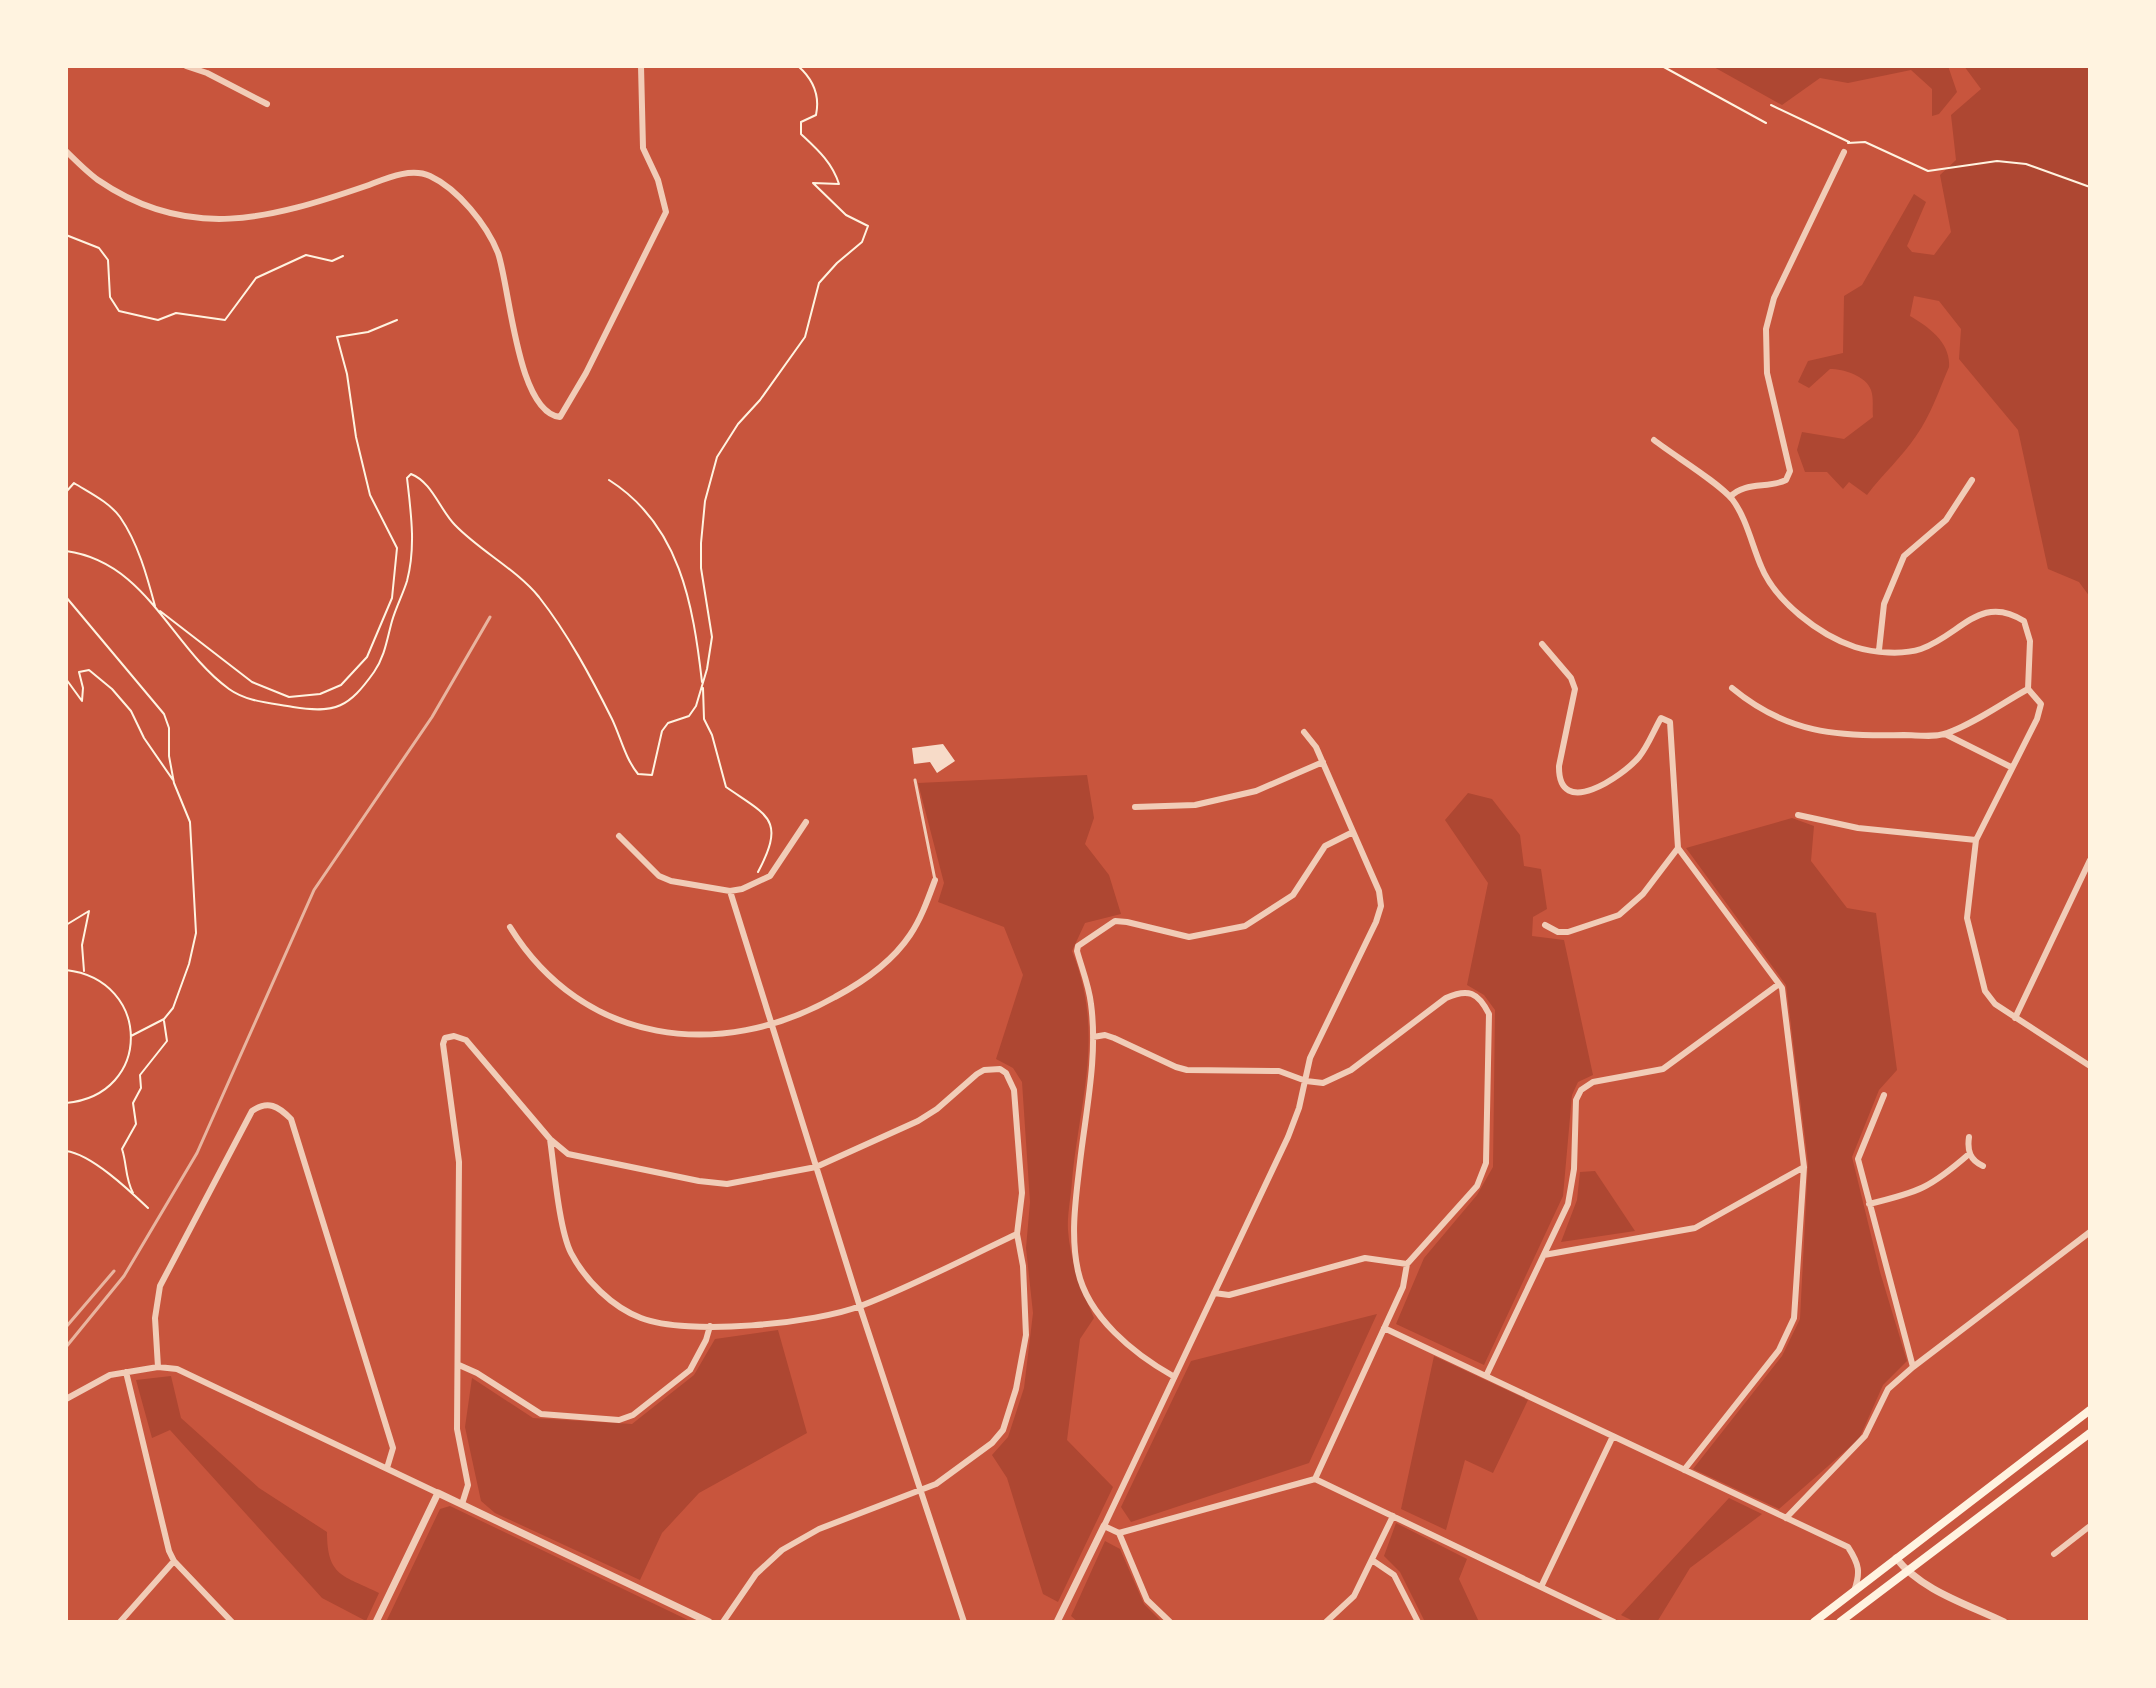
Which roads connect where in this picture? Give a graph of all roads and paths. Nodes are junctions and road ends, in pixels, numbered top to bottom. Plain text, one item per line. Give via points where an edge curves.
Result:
1 (186, 66) edge
2 (641, 66) edge
3 (798, 66) edge
4 (1662, 66) edge
5 (267, 104) dead end
6 (1771, 105) dead end
7 (1766, 123) dead end
8 (1849, 142) junction
9 (66, 151) edge
10 (1844, 152) joint
11 (2090, 187) edge
12 (66, 235) edge
13 (343, 256) dead end
14 (397, 320) dead end
15 (1654, 440) dead end
16 (609, 480) dead end
17 (1972, 480) dead end
18 (66, 492) edge
19 (1730, 497) junction
20 (66, 551) edge
21 (66, 597) edge
22 (155, 607) junction
23 (1542, 644) dead end
24 (1879, 650) junction
25 (66, 679) edge
26 (703, 684) junction
27 (1732, 688) dead end
28 (2028, 689) junction
29 (1304, 732) dead end
30 (1945, 734) junction
31 (1323, 762) junction
32 (2011, 767) junction
33 (915, 780) dead end
34 (174, 783) junction
35 (1135, 807) dead end
36 (1798, 815) dead end
37 (806, 822) dead end
38 (1353, 832) junction
39 (619, 836) dead end
40 (1976, 840) junction
41 (1678, 848) junction
42 (2090, 860) edge
43 (935, 880) joint
44 (753, 884) junction
45 (730, 891) junction
46 (66, 925) edge
47 (1545, 925) dead end
48 (510, 927) dead end
49 (66, 970) edge
50 (84, 973) junction
51 (1779, 984) junction
52 (2015, 1018) junction
53 (164, 1019) junction
54 (772, 1026) junction
55 (131, 1036) junction
56 (1093, 1037) junction
57 (2090, 1066) edge
58 (1306, 1081) junction
59 (1884, 1095) dead end
60 (66, 1103) edge
61 (1969, 1137) dead end
62 (550, 1139) junction
63 (66, 1151) edge
64 (1969, 1154) junction
65 (1983, 1166) dead end
66 (816, 1167) junction
67 (1804, 1167) junction
68 (133, 1193) junction
69 (1869, 1204) junction
70 (148, 1208) dead end
71 (2090, 1232) edge
72 (1017, 1234) junction
73 (1544, 1255) junction
74 (1407, 1264) junction
75 (1214, 1293) junction
76 (860, 1307) junction
77 (710, 1326) junction
78 (1384, 1328) junction
79 (459, 1365) junction
80 (158, 1367) junction
81 (1913, 1367) junction
82 (126, 1372) junction
83 (1173, 1376) junction
84 (1486, 1376) junction
85 (66, 1399) edge
86 (2090, 1410) edge
87 (2090, 1433) edge
88 (1613, 1436) junction
89 (387, 1468) junction
90 (1684, 1470) junction
91 (1315, 1479) junction
92 (921, 1491) junction
93 (438, 1493) junction
94 (462, 1504) junction
95 (1393, 1516) junction
96 (1786, 1518) junction
97 (1104, 1526) junction
98 (2090, 1526) edge
99 (1119, 1533) junction
100 (2054, 1554) dead end
101 (1896, 1558) junction
102 (1372, 1560) junction
103 (174, 1561) junction
104 (1906, 1571) junction
105 (1541, 1587) junction
106 (1854, 1592) junction
107 (1061, 1621) edge
108 (120, 1622) edge
109 (232, 1622) edge
110 (376, 1622) edge
111 (709, 1622) edge
112 (723, 1622) edge
113 (964, 1622) edge
114 (1170, 1622) edge
115 (1326, 1622) edge
116 (1418, 1622) edge
117 (1614, 1622) edge
118 (1814, 1622) edge
119 (1840, 1622) edge
120 (2004, 1622) edge

1 - 5 street
2 - 9 street via 643,148 667,208 560,417 548,413 530,387 497,250 463,203 429,175 396,175 261,217 205,218 160,211 128,197 97,179
3 - 26 path via 819,97 816,115 801,122 801,134 835,171 839,184 813,183 846,215 868,226 862,242 819,283 805,337 717,457 701,543 712,637
4 - 7 path
6 - 8 path
8 - 10 path
8 - 11 path via 1865,142 1928,171 1997,161 2026,164
10 - 19 street via 1774,298 1766,329 1767,373 1790,471 1778,484 1755,485
12 - 13 path via 99,248 108,260 110,297 119,311 158,320 176,313 225,320 256,278 306,255 332,261
14 - 22 path via 337,337 370,495 397,548 392,598 367,657 341,685 320,694 289,697 252,682
15 - 19 street
16 - 26 path via 642,505 669,542 691,611
17 - 24 street via 1946,520 1904,556 1884,604
18 - 22 path via 74,483 119,517 144,566
19 - 24 street via 1762,570 1785,603 1832,637
20 - 22 path via 127,576
21 - 34 path via 164,714
22 - 26 path via 198,662 230,690 249,699 314,710 340,707 357,695 382,661 413,555 407,478 411,474 480,549 539,597 575,650 638,774 652,775 662,731 668,723 689,716
23 - 41 street via 1575,689 1559,766 1565,788 1587,793 1638,758 1661,718 1670,722
24 - 28 street via 1922,649 1988,611 2009,612 2024,621 2030,641
25 - 34 path via 82,701 79,672 89,670 112,689
26 - 44 path via 704,719 726,787 765,813 771,828 771,847
27 - 30 street via 1752,705 1811,729 1849,736
28 - 30 street
28 - 32 street via 2041,704
29 - 31 street
30 - 32 street
31 - 35 street via 1256,791 1195,805
31 - 38 street
32 - 40 street
33 - 43 lane
34 - 53 path via 190,822 196,933 173,1008
36 - 40 street via 1858,828
37 - 44 street via 770,876
38 - 56 street via 1325,846 1293,895 1245,926 1189,937 1115,921 1082,942 1077,951 1091,1004
38 - 58 street via 1381,906 1310,1058
39 - 45 street via 659,876
40 - 52 street via 1968,921 1985,991
41 - 47 street via 1643,894 1619,915 1568,932
41 - 51 street
42 - 52 street
43 - 54 street via 910,936 874,972 814,1009
44 - 45 street
45 - 54 street
46 - 50 path via 89,911 82,945
48 - 54 street via 556,984 614,1019 688,1034 729,1035
49 - 50 path
50 - 55 path via 117,996
51 - 67 street
51 - 73 street via 1663,1069 1593,1082 1581,1090 1568,1204
52 - 57 street
53 - 55 path
53 - 68 path via 167,1041 140,1075 141,1088 133,1103 136,1124 122,1149
54 - 66 street
55 - 60 path via 125,1065 111,1085 87,1100
56 - 58 street via 1114,1038 1187,1070 1279,1071
56 - 83 street via 1074,1227 1078,1271 1105,1324
58 - 74 street via 1323,1083 1351,1070 1446,998 1460,992 1483,1002 1489,1014 1486,1163 1477,1186
58 - 75 street via 1288,1137
59 - 69 street via 1858,1159
61 - 64 street
62 - 66 street via 568,1154 727,1184
62 - 77 street via 570,1251 592,1282 613,1303 641,1319
62 - 79 street via 466,1040 445,1038 459,1162
63 - 68 path via 80,1154
64 - 65 street
64 - 69 street via 1920,1191
66 - 72 street via 918,1121 977,1074 1000,1069 1014,1090 1022,1193
66 - 76 street
67 - 73 street via 1695,1228
67 - 90 street via 1794,1318 1779,1350
68 - 70 path
69 - 81 street
71 - 81 street
72 - 76 street
72 - 92 street via 1026,1335 1003,1430 960,1467
73 - 84 street
74 - 75 street via 1365,1258 1229,1295
74 - 78 street via 1403,1287
75 - 83 street
76 - 77 street via 739,1327
76 - 92 street
77 - 79 street via 690,1370 619,1420 541,1414
78 - 84 street
78 - 91 street
79 - 94 street via 457,1429 468,1485
80 - 82 street
80 - 89 street via 177,1369
80 - 89 street via 155,1318 160,1286 252,1111 262,1104 278,1106 291,1119 393,1448
81 - 96 street via 1888,1389 1865,1436
82 - 85 street
82 - 103 street
83 - 97 street
84 - 88 street
86 - 101 main road
87 - 104 main road
88 - 90 street
88 - 105 street
89 - 93 street
90 - 96 street
91 - 95 street
91 - 99 street
92 - 112 street via 844,1518 782,1550 756,1574
92 - 113 street
93 - 94 street
93 - 110 street
94 - 111 street
95 - 102 street
95 - 105 street
96 - 106 street via 1848,1547 1860,1574
97 - 99 street
97 - 107 street
98 - 100 street
99 - 114 street via 1147,1600
101 - 104 street
101 - 106 main road
102 - 115 street via 1354,1596
102 - 116 street via 1394,1575
103 - 108 street
103 - 109 street
104 - 119 main road
104 - 120 street
105 - 117 street
106 - 118 main road

